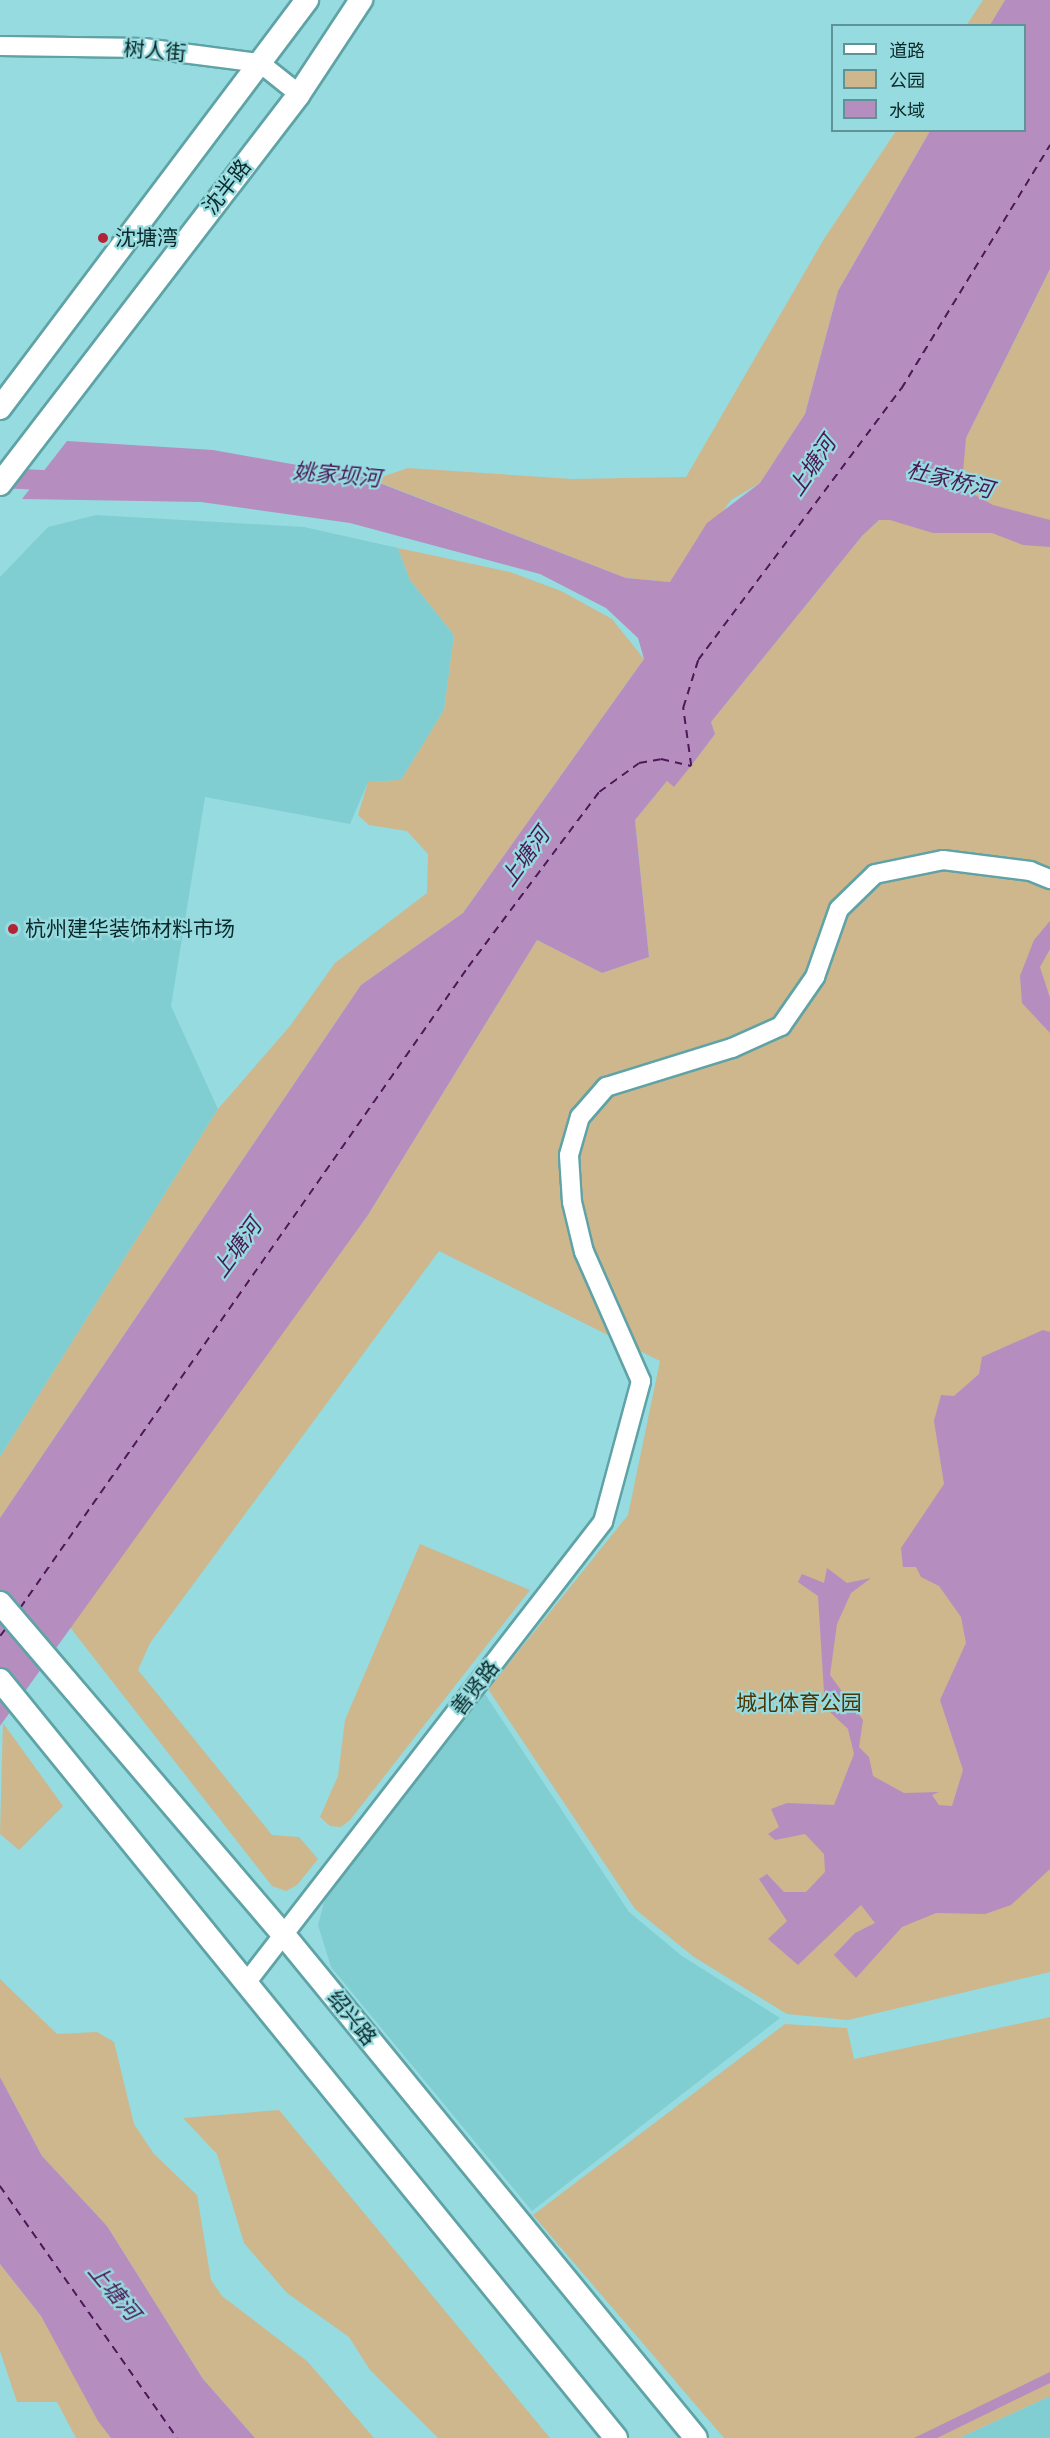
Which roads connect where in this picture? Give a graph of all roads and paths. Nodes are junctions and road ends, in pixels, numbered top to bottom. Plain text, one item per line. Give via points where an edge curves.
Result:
1 (307, 0) edge
2 (361, 0) edge
3 (0, 46) edge
4 (260, 63) junction
5 (299, 93) junction
6 (0, 408) edge
7 (6, 476) edge
8 (1050, 879) edge
9 (0, 1603) edge
10 (0, 1680) edge
11 (284, 1935) junction
12 (246, 1983) junction
13 (616, 2438) edge
14 (696, 2438) edge

1 - 4 main road
2 - 5 main road, 沈半路
3 - 4 street, 树人街 via 144,48
4 - 5 street
4 - 6 main road
5 - 7 main road, 沈半路
8 - 11 street, 善贤路 via 943,860 875,874 839,909 815,977 781,1026 732,1048 606,1087 580,1117 570,1155 572,1202 584,1252 637,1364 641,1381 603,1522
9 - 11 main road, 绍兴路
10 - 12 main road
11 - 12 street, 善贤路
11 - 14 main road, 绍兴路
12 - 13 main road

